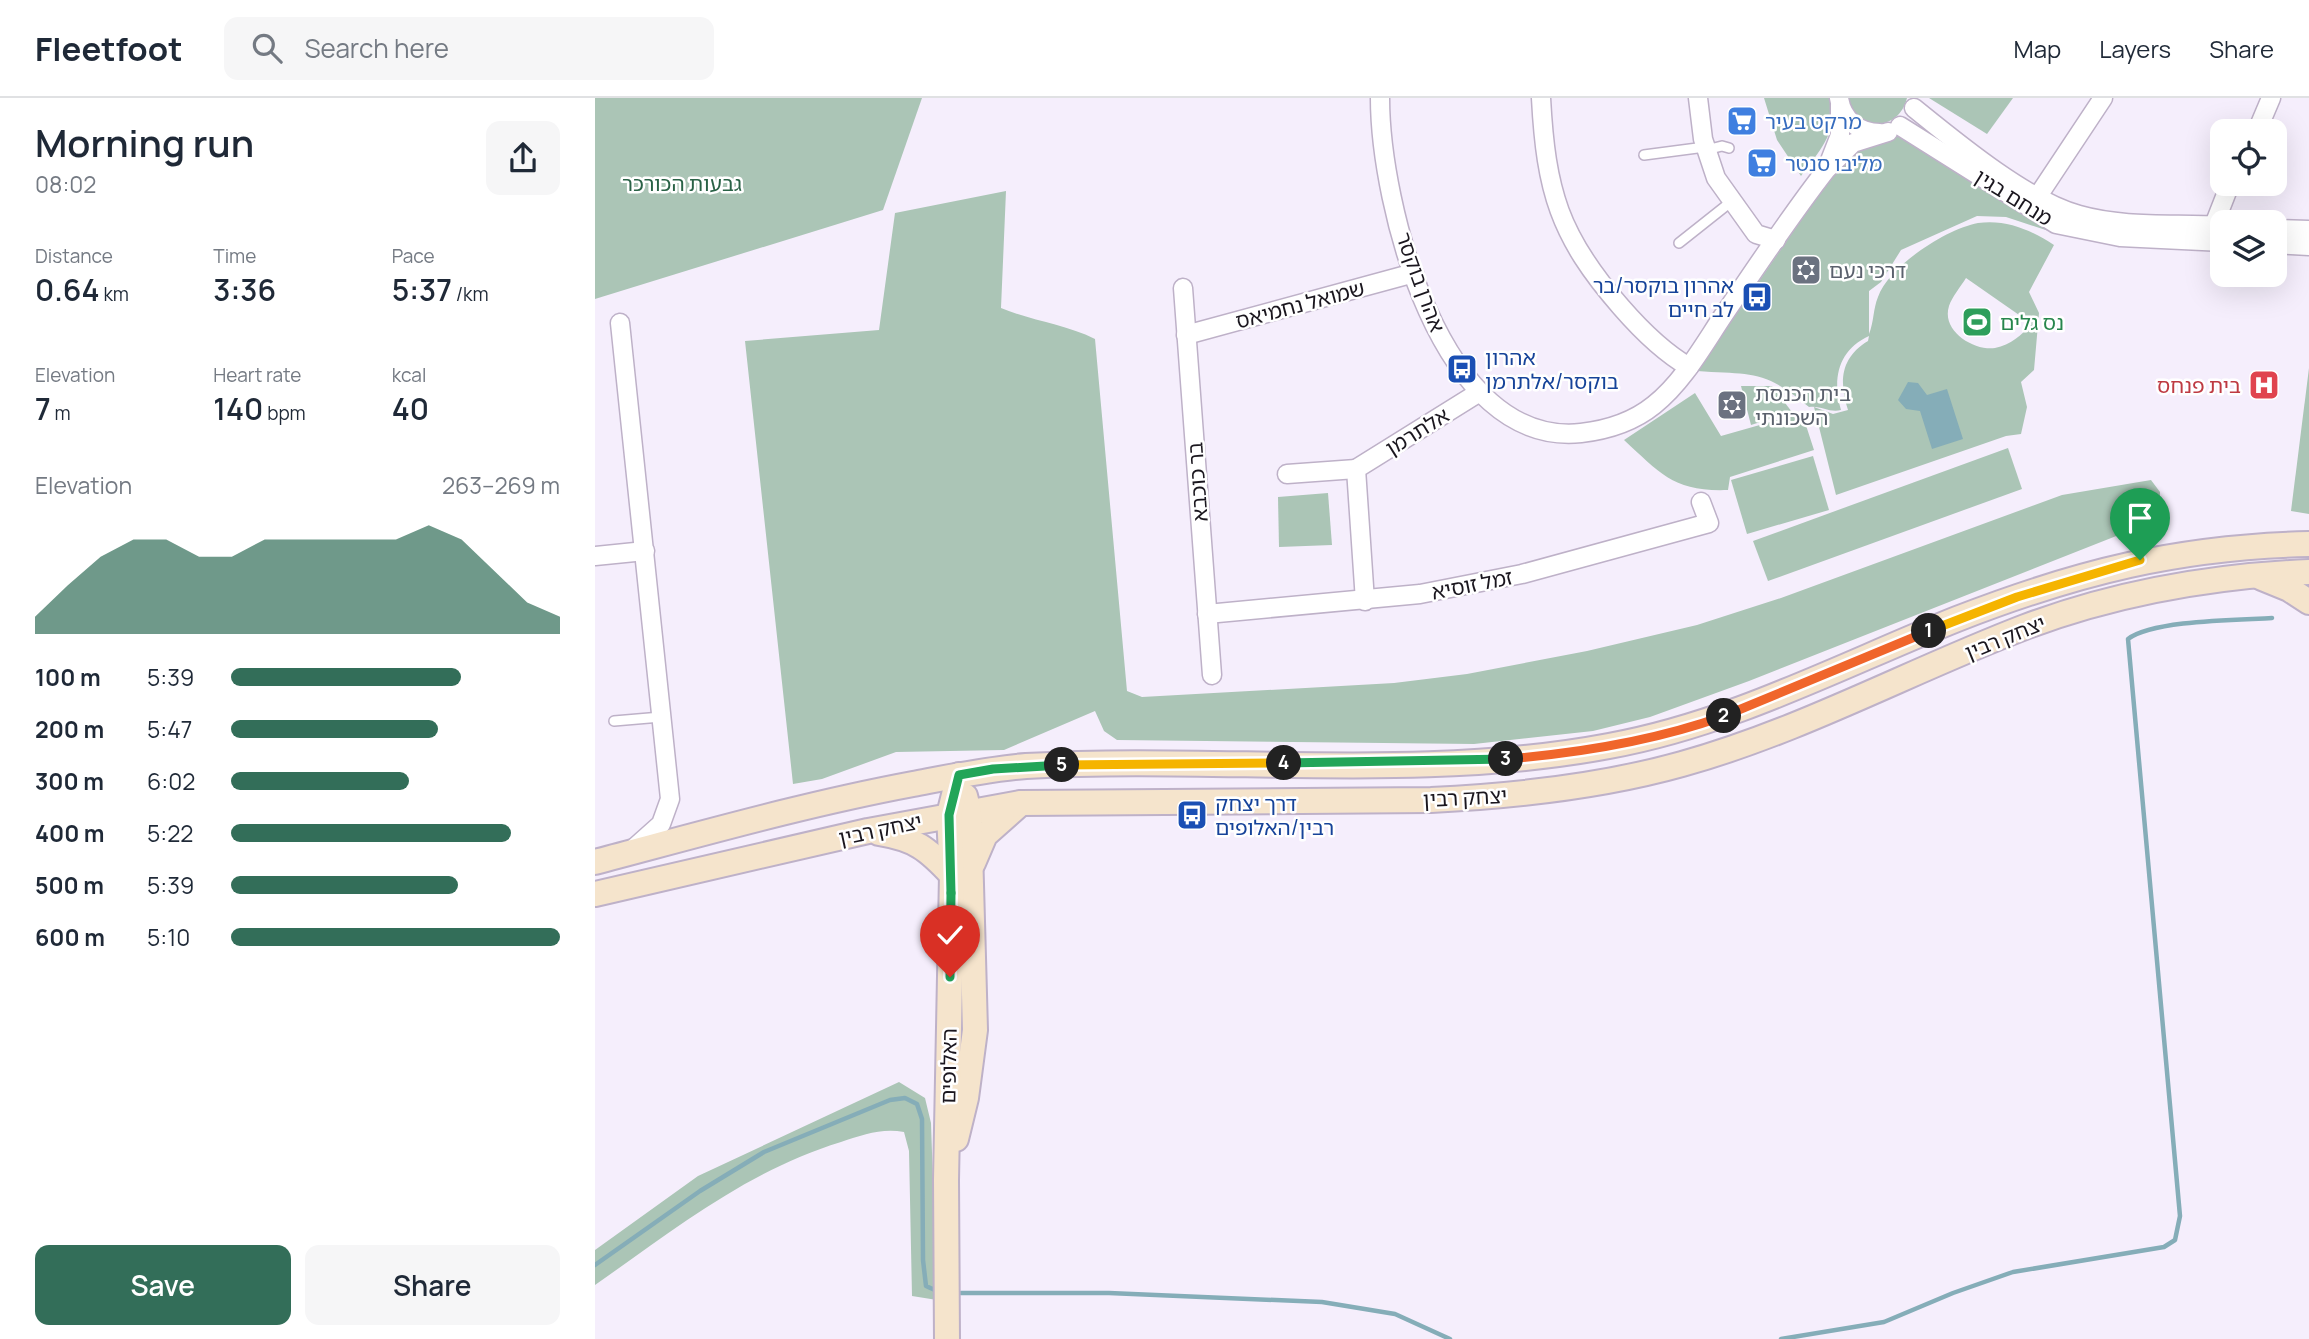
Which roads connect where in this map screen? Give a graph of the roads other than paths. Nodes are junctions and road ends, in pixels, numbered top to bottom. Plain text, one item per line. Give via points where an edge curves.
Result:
1 (1380, 98) edge
2 (1541, 98) edge
3 (1698, 98) edge
4 (2103, 98) edge
5 (2269, 99) edge
6 (1840, 102) edge
7 (1915, 103) edge
8 (2262, 119) edge
9 (1894, 129) junction
10 (1729, 148) dead end
11 (1705, 149) junction
12 (1644, 155) dead end
13 (1826, 170) junction
14 (2038, 196) junction
15 (1734, 204) junction
16 (2210, 225) edge
17 (2287, 229) edge
18 (2309, 230) edge
19 (1776, 240) junction
20 (2210, 241) edge
21 (1679, 243) dead end
22 (2287, 245) edge
23 (2309, 246) edge
24 (1414, 273) junction
25 (1183, 288) dead end
26 (620, 323) dead end
27 (1186, 335) junction
28 (1689, 367) junction
29 (1478, 393) junction
30 (1356, 469) junction
31 (1287, 474) dead end
32 (1701, 502) dead end
33 (2309, 528) edge
34 (2309, 544) edge
35 (2263, 545) junction
36 (645, 551) junction
37 (595, 556) edge
38 (2309, 572) edge
39 (2252, 575) junction
40 (1365, 601) junction
41 (2309, 602) edge
42 (1207, 614) junction
43 (1212, 675) dead end
44 (661, 717) junction
45 (614, 721) dead end
46 (959, 775) junction
47 (1021, 803) junction
48 (959, 813) junction
49 (868, 831) junction
50 (624, 854) junction
51 (595, 862) edge
52 (961, 871) junction
53 (595, 894) edge
54 (947, 1339) edge

1 - 24 street, אהרן בוקסר via 1387,180
2 - 28 street via 1546,164 1570,239 1630,317 1669,355
3 - 11 street
4 - 14 street
5 - 8 street
6 - 9 street, מנחם בגין via 1845,116 1864,131
6 - 13 street, אהרן בוקסר via 1840,135
7 - 9 street
7 - 14 street, מנחם בגין via 1966,148
9 - 13 street, אהרן בוקסר via 1853,143
9 - 20 street, מנחם בגין via 2056,224 2120,237
10 - 11 lane
11 - 12 lane
11 - 15 street via 1716,178
13 - 19 street, אהרן בוקסר
14 - 16 street, מנחם בגין via 2062,210 2097,219
15 - 19 street via 1756,234
15 - 21 lane
17 - 18 street
19 - 28 street, אהרן בוקסר
22 - 23 street
24 - 27 street, שמואל נחמיאס
24 - 29 street, אהרן בוקסר via 1440,336
25 - 27 street, בר כוכבא
26 - 36 street
27 - 42 street, בר כוכבא
28 - 29 street, אהרן בוקסר via 1640,415 1592,432 1553,433 1534,428
29 - 30 street, אלתרמן
30 - 31 street, אלתרמן
30 - 40 street
32 - 40 street, זמל זוסיא via 1709,523 1523,574
33 - 35 main road
34 - 35 main road, יצחק רבין
35 - 46 main road, יצחק רבין via 2101,569 1957,620 1726,715 1661,736 1609,746 1462,762 1102,763
36 - 37 street
36 - 44 street
38 - 39 main road, יצחק רבין
39 - 41 main road
39 - 47 main road, יצחק רבין via 2158,590 2071,612 1775,732 1682,764 1579,786 1431,800
40 - 42 street, זמל זוסיא
42 - 43 street, בר כוכבא
44 - 45 lane
44 - 50 street via 669,806 657,829
46 - 48 main road, האלופים
46 - 50 main road, יצחק רבין via 849,796
47 - 48 main road, יצחק רבין
47 - 52 main road via 985,835
48 - 49 main road, יצחק רבין
48 - 52 main road, האלופים
49 - 52 main road via 907,837
49 - 53 main road, יצחק רבין
50 - 51 main road, יצחק רבין
52 - 54 main road, האלופים via 975,1031 966,1098 946,1180

